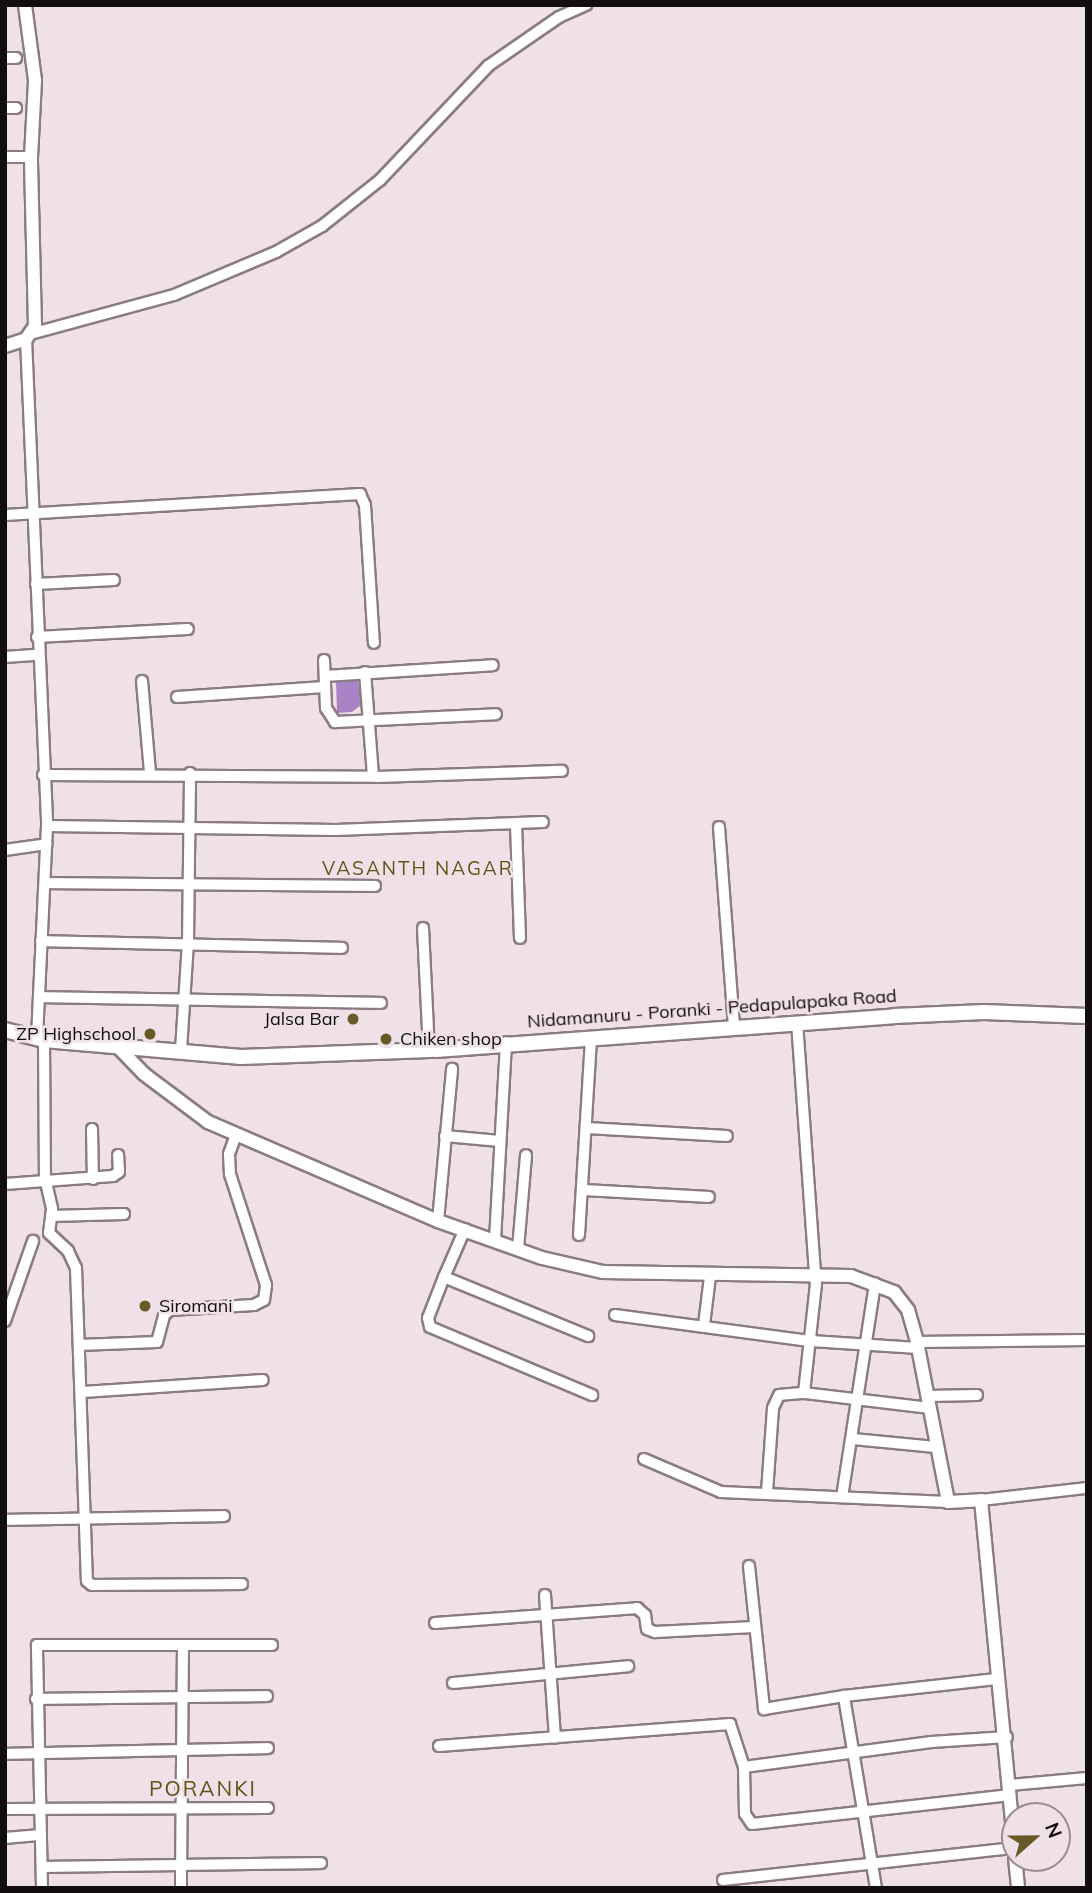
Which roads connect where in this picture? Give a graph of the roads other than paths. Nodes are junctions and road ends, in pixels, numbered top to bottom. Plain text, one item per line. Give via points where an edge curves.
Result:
1 (25, 5) edge
2 (586, 5) edge
3 (5, 157) edge
4 (31, 157) junction
5 (30, 336) junction
6 (5, 346) edge
7 (33, 513) junction
8 (5, 515) edge
9 (114, 580) dead end
10 (36, 584) junction
11 (188, 629) dead end
12 (37, 637) junction
13 (374, 643) dead end
14 (37, 655) junction
15 (5, 657) edge
16 (324, 660) dead end
17 (493, 665) dead end
18 (365, 672) junction
19 (142, 681) dead end
20 (325, 681) junction
21 (177, 697) dead end
22 (496, 714) dead end
23 (368, 721) junction
24 (562, 771) dead end
25 (150, 773) junction
26 (190, 773) junction
27 (43, 775) junction
28 (373, 776) junction
29 (543, 822) dead end
30 (516, 824) junction
31 (47, 826) junction
32 (719, 827) dead end
33 (189, 829) junction
34 (47, 844) junction
35 (5, 850) edge
36 (45, 883) junction
37 (187, 884) junction
38 (375, 886) dead end
39 (424, 928) dead end
40 (520, 938) dead end
41 (41, 941) junction
42 (188, 942) junction
43 (342, 948) dead end
44 (39, 997) junction
45 (183, 1000) junction
46 (381, 1003) dead end
47 (1087, 1016) edge
48 (797, 1022) junction
49 (734, 1028) junction
50 (5, 1030) edge
51 (41, 1039) junction
52 (591, 1039) junction
53 (506, 1042) junction
54 (118, 1047) junction
55 (181, 1050) junction
56 (429, 1050) junction
57 (452, 1069) dead end
58 (587, 1128) junction
59 (92, 1129) dead end
60 (236, 1135) junction
61 (445, 1136) junction
62 (727, 1136) dead end
63 (500, 1141) junction
64 (118, 1155) dead end
65 (526, 1155) dead end
66 (93, 1178) junction
67 (47, 1183) junction
68 (5, 1184) edge
69 (585, 1190) junction
70 (709, 1197) dead end
71 (124, 1214) dead end
72 (51, 1216) junction
73 (438, 1220) junction
74 (465, 1229) junction
75 (579, 1235) dead end
76 (495, 1240) junction
77 (33, 1241) dead end
78 (518, 1249) junction
79 (815, 1275) junction
80 (444, 1277) junction
81 (710, 1277) junction
82 (874, 1284) junction
83 (615, 1315) dead end
84 (5, 1321) edge
85 (704, 1325) junction
86 (588, 1336) dead end
87 (1087, 1340) edge
88 (811, 1341) junction
89 (79, 1345) junction
90 (865, 1345) junction
91 (918, 1345) junction
92 (262, 1381) dead end
93 (83, 1392) junction
94 (804, 1393) junction
95 (592, 1395) dead end
96 (978, 1395) dead end
97 (859, 1401) junction
98 (928, 1402) junction
99 (853, 1439) junction
100 (936, 1447) junction
101 (644, 1459) dead end
102 (1087, 1489) edge
103 (767, 1492) junction
104 (842, 1497) junction
105 (981, 1500) junction
106 (947, 1502) junction
107 (224, 1516) dead end
108 (86, 1518) junction
109 (5, 1520) edge
110 (749, 1566) dead end
111 (242, 1584) dead end
112 (545, 1595) dead end
113 (546, 1617) junction
114 (435, 1623) dead end
115 (754, 1627) junction
116 (272, 1645) dead end
117 (183, 1646) junction
118 (628, 1666) dead end
119 (549, 1674) junction
120 (996, 1679) junction
121 (453, 1683) dead end
122 (182, 1695) junction
123 (267, 1696) dead end
124 (844, 1696) junction
125 (36, 1699) junction
126 (1007, 1737) junction
127 (555, 1738) junction
128 (439, 1746) dead end
129 (268, 1748) dead end
130 (182, 1751) junction
131 (856, 1752) junction
132 (39, 1753) junction
133 (5, 1754) edge
134 (744, 1767) junction
135 (1087, 1779) edge
136 (1010, 1790) junction
137 (1011, 1802) edge
138 (5, 1808) edge
139 (180, 1808) junction
140 (268, 1808) dead end
141 (864, 1808) junction
142 (41, 1809) junction
143 (41, 1835) junction
144 (5, 1838) edge
145 (1001, 1850) edge
146 (321, 1863) dead end
147 (181, 1865) junction
148 (874, 1866) junction
149 (42, 1867) junction
150 (723, 1881) dead end
151 (41, 1888) edge
152 (181, 1888) edge
153 (876, 1888) edge

1 - 4 street via 35,80
2 - 5 street via 559,17 488,66 380,180 322,226 276,253 174,295
3 - 4 street
4 - 5 street
5 - 6 street
5 - 7 street
7 - 8 street
7 - 10 street
7 - 13 street via 360,494 365,505
9 - 10 street
10 - 12 street
11 - 12 street
12 - 14 street
14 - 15 street
14 - 27 street
16 - 20 street
17 - 18 street
18 - 20 street
18 - 23 street
19 - 25 street
20 - 21 street
20 - 23 street via 331,720
22 - 23 street
23 - 28 street
24 - 28 street
25 - 26 street
25 - 27 street
26 - 28 street
26 - 33 street
27 - 31 street
29 - 30 street
30 - 33 street
30 - 40 street
31 - 33 street
31 - 34 street
32 - 49 street
33 - 37 street
34 - 35 street
34 - 36 street
36 - 37 street
36 - 41 street
37 - 38 street
37 - 42 street
39 - 56 street
41 - 42 street
41 - 44 street
42 - 43 street
42 - 45 street
44 - 45 street
44 - 51 street
45 - 46 street
45 - 55 street
47 - 48 main road, Nidamanuru - Poranki - Pedapulapaka Road via 984,1012
48 - 49 main road, Nidamanuru - Poranki - Pedapulapaka Road
48 - 79 street
49 - 52 main road, Nidamanuru - Poranki - Pedapulapaka Road
50 - 51 main road, Nidamanuru - Poranki - Pedapulapaka Road
51 - 54 main road, Nidamanuru - Poranki - Pedapulapaka Road
51 - 67 street
52 - 53 main road, Nidamanuru - Poranki - Pedapulapaka Road
52 - 58 street
53 - 56 main road, Nidamanuru - Poranki - Pedapulapaka Road
53 - 63 street
54 - 55 main road, Nidamanuru - Poranki - Pedapulapaka Road
54 - 60 street via 179,1103
55 - 56 main road, Nidamanuru - Poranki - Pedapulapaka Road via 241,1057
57 - 61 street
58 - 62 street
58 - 69 street
59 - 66 street
60 - 73 street
60 - 89 street via 229,1154 230,1174 266,1285 264,1300 254,1306 170,1310 164,1315 157,1342
61 - 63 street
61 - 73 street
63 - 76 street
64 - 66 street via 117,1175
65 - 78 street
66 - 67 street
67 - 68 street
67 - 72 street
69 - 70 street
69 - 75 street
71 - 72 street
72 - 89 street via 50,1237 68,1251 76,1268
73 - 74 street
74 - 76 street
74 - 80 street
76 - 78 street
77 - 84 street
78 - 81 street via 603,1272
79 - 81 street
79 - 82 street via 851,1276
79 - 88 street
80 - 86 street
80 - 95 street via 428,1318 430,1327
81 - 85 street
82 - 90 street
82 - 91 street via 900,1298
83 - 85 street
85 - 88 street
87 - 91 street
88 - 90 street
88 - 94 street
89 - 93 street
90 - 91 street
90 - 97 street
91 - 98 street
92 - 93 street
93 - 108 street
94 - 97 street
94 - 103 street via 779,1395 773,1408
96 - 98 street
97 - 98 street
97 - 99 street
98 - 100 street
99 - 100 street
99 - 104 street
100 - 106 street
101 - 103 street via 722,1492
102 - 105 street
103 - 104 street
104 - 106 street
105 - 106 street
105 - 120 street
107 - 108 street
108 - 109 street
108 - 111 street via 86,1578 92,1585
110 - 115 street
112 - 113 street
113 - 114 street
113 - 115 street via 637,1608 645,1615 647,1629 655,1632
113 - 119 street
115 - 124 street via 764,1709
116 - 117 street
117 - 122 street
117 - 125 street via 37,1644
118 - 119 street
119 - 121 street
119 - 127 street
120 - 124 street
120 - 126 street
122 - 123 street
122 - 125 street
122 - 130 street
124 - 131 street
125 - 132 street
126 - 131 street
126 - 136 street
127 - 128 street
127 - 134 street via 730,1724
129 - 130 street
130 - 132 street
130 - 139 street
131 - 134 street
131 - 141 street
132 - 133 street
132 - 142 street
134 - 141 street via 745,1814 752,1824
135 - 136 street
136 - 137 street
136 - 141 street
138 - 142 street
139 - 140 street
139 - 142 street
139 - 147 street
141 - 148 street
142 - 143 street
143 - 144 street
143 - 149 street
145 - 148 street
146 - 147 street
147 - 149 street
147 - 152 street
148 - 150 street
148 - 153 street
149 - 151 street

